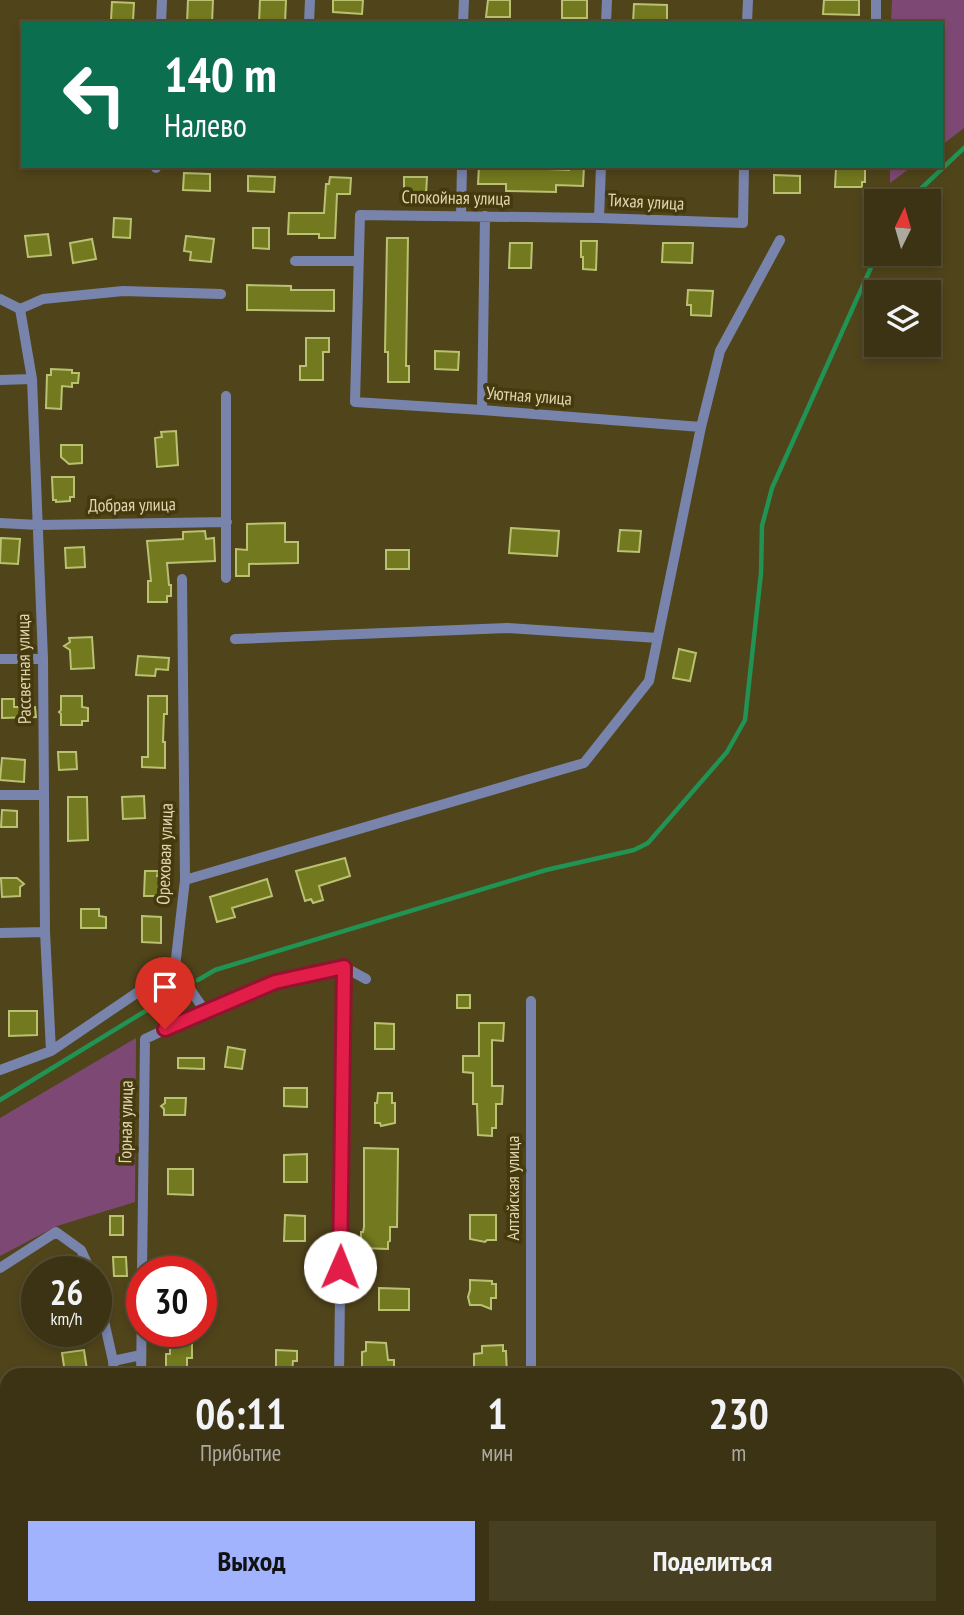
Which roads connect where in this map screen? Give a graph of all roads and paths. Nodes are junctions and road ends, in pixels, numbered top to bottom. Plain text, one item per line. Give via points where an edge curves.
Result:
1 (162, 0) edge
2 (310, 0) edge
3 (464, 0) edge
4 (607, 0) edge
5 (748, 0) edge
6 (876, 0) edge
7 (161, 21) edge
8 (309, 21) edge
9 (463, 21) edge
10 (606, 21) edge
11 (747, 21) edge
12 (876, 21) edge
13 (462, 168) edge
14 (600, 168) edge
15 (744, 168) edge
16 (461, 215) junction
17 (485, 216) junction
18 (599, 218) junction
19 (780, 240) dead end
20 (295, 261) dead end
21 (358, 261) junction
22 (221, 294) dead end
23 (0, 299) edge
24 (20, 309) junction
25 (32, 379) junction
26 (0, 380) edge
27 (226, 396) dead end
28 (482, 410) junction
29 (701, 427) junction
30 (227, 522) junction
31 (0, 523) edge
32 (37, 524) junction
33 (226, 578) dead end
34 (182, 579) dead end
35 (658, 638) junction
36 (235, 639) dead end
37 (0, 659) edge
38 (43, 659) junction
39 (0, 795) edge
40 (44, 795) junction
41 (185, 880) junction
42 (45, 932) junction
43 (0, 933) edge
44 (174, 967) junction
45 (344, 967) junction
46 (366, 979) dead end
47 (531, 1001) dead end
48 (205, 1011) junction
49 (51, 1051) junction
50 (0, 1070) edge
51 (84, 1256) edge
52 (142, 1256) edge
53 (0, 1268) edge
54 (110, 1347) edge
55 (141, 1347) edge
56 (141, 1355) junction
57 (113, 1362) junction
58 (113, 1368) edge
59 (141, 1368) edge
60 (339, 1368) edge
61 (531, 1368) edge

1 - 7 street
2 - 8 street
3 - 9 street
4 - 10 street
5 - 11 street
6 - 12 street
13 - 16 street
14 - 18 street, Тихая улица
15 - 18 street, Тихая улица via 743,223
16 - 17 street, Спокойная улица
16 - 21 street, Спокойная улица via 360,215
17 - 18 street, Спокойная улица
17 - 28 street
19 - 29 street via 720,351
20 - 21 street
21 - 28 street, Уютная улица via 355,402
22 - 24 street via 123,291 43,299
23 - 24 street
24 - 25 street, Рассветная улица
25 - 26 street
25 - 32 street, Рассветная улица
27 - 30 street
28 - 29 street, Уютная улица
29 - 35 street
30 - 32 street, Добрая улица
30 - 33 street
31 - 32 street, Добрая улица
32 - 38 street, Рассветная улица
34 - 41 street, Ореховая улица
35 - 36 street via 507,628
35 - 41 street via 649,681 584,763
37 - 38 street
38 - 40 street, Рассветная улица
39 - 40 street
40 - 42 street, Рассветная улица
41 - 44 street, Ореховая улица
42 - 43 street
42 - 49 street, Рассветная улица
44 - 48 street
44 - 49 street
45 - 46 street
45 - 48 street via 275,982
45 - 60 street
47 - 61 street, Алтайская улица
48 - 52 street, Горная улица via 145,1039
49 - 50 street
51 - 53 street via 56,1232
54 - 57 street
55 - 56 street
56 - 57 street
56 - 59 street
57 - 58 street

